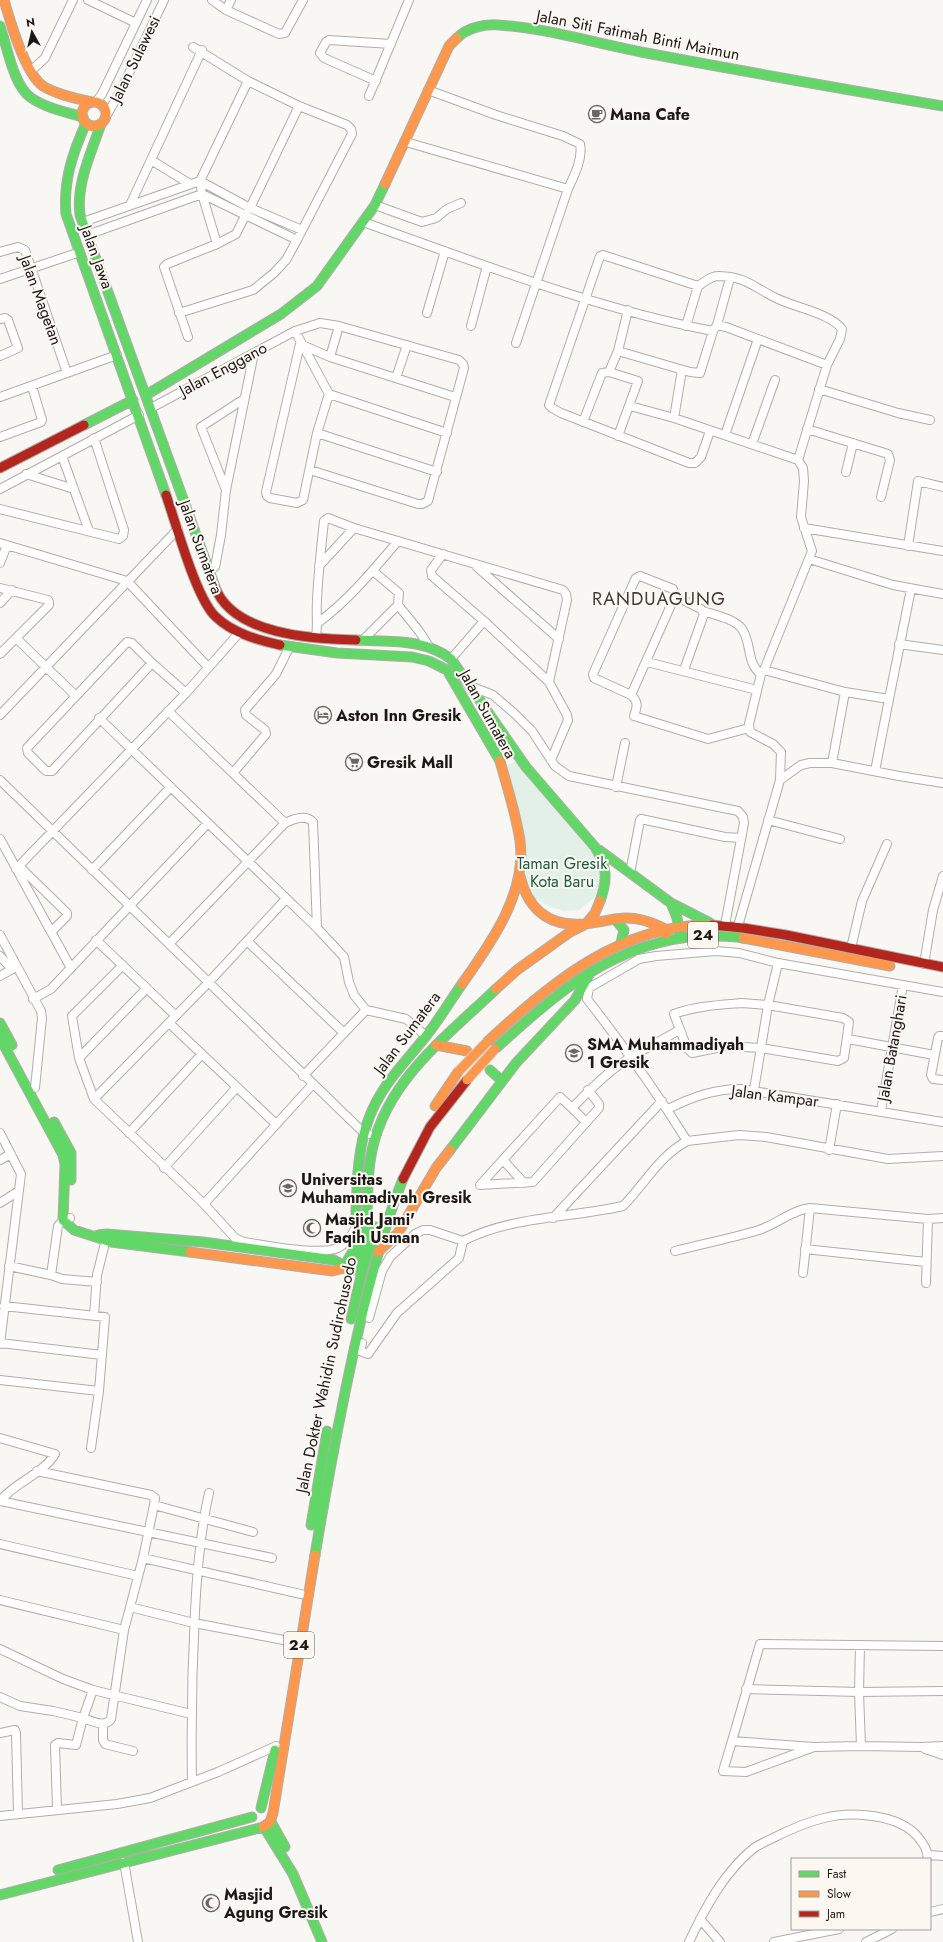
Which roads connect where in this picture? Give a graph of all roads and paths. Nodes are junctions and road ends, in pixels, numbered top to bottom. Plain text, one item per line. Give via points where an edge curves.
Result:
1 (4, 0) edge
2 (73, 0) edge
3 (88, 0) edge
4 (147, 0) edge
5 (164, 0) edge
6 (212, 0) edge
7 (231, 0) edge
8 (303, 0) edge
9 (405, 0) edge
10 (408, 0) edge
11 (226, 10) junction
12 (4, 16) edge
13 (136, 23) junction
14 (0, 26) edge
15 (390, 44) junction
16 (3, 45) edge
17 (194, 47) dead end
18 (202, 50) junction
19 (31, 71) junction
20 (376, 81) junction
21 (248, 82) junction
22 (428, 90) junction
23 (369, 96) dead end
24 (94, 102) junction
25 (299, 106) junction
26 (943, 106) edge
27 (84, 120) junction
28 (103, 121) junction
29 (406, 142) junction
30 (151, 160) junction
31 (200, 181) junction
32 (190, 184) junction
33 (568, 190) junction
34 (202, 194) junction
35 (461, 203) dead end
36 (130, 205) junction
37 (375, 205) junction
38 (248, 211) junction
39 (83, 222) junction
40 (363, 222) junction
41 (302, 230) junction
42 (87, 235) junction
43 (297, 240) junction
44 (217, 244) junction
45 (445, 251) junction
46 (0, 252) edge
47 (80, 252) junction
48 (487, 266) junction
49 (30, 268) junction
50 (730, 278) junction
51 (0, 279) edge
52 (104, 280) junction
53 (536, 282) junction
54 (91, 284) junction
55 (698, 286) junction
56 (585, 297) junction
57 (628, 310) junction
58 (179, 313) junction
59 (427, 313) dead end
60 (0, 319) edge
61 (339, 326) junction
62 (471, 326) dead end
63 (686, 326) junction
64 (715, 328) junction
65 (295, 331) junction
66 (188, 337) dead end
67 (758, 339) junction
68 (516, 343) dead end
69 (300, 344) junction
70 (407, 345) junction
71 (618, 351) junction
72 (254, 353) junction
73 (117, 355) junction
74 (0, 356) edge
75 (330, 357) junction
76 (827, 365) junction
77 (682, 370) junction
78 (609, 372) junction
79 (68, 373) junction
80 (396, 378) junction
81 (775, 380) dead end
82 (32, 386) junction
83 (819, 389) junction
84 (329, 394) junction
85 (146, 395) junction
86 (455, 397) junction
87 (0, 398) edge
88 (244, 399) junction
89 (133, 400) junction
90 (630, 406) junction
91 (151, 408) junction
92 (138, 415) junction
93 (674, 418) junction
94 (930, 420) dead end
95 (583, 422) junction
96 (807, 429) junction
97 (710, 431) junction
98 (318, 433) junction
99 (447, 433) junction
100 (725, 435) junction
101 (618, 436) junction
102 (0, 437) edge
103 (94, 438) junction
104 (853, 443) junction
105 (752, 444) junction
106 (62, 456) junction
107 (798, 460) junction
108 (0, 468) edge
109 (310, 470) junction
110 (437, 472) junction
111 (846, 472) dead end
112 (26, 474) junction
113 (943, 488) edge
114 (0, 489) edge
115 (74, 489) junction
116 (226, 490) junction
117 (881, 497) dead end
118 (0, 509) edge
119 (354, 528) junction
120 (804, 528) junction
121 (178, 529) junction
122 (89, 531) junction
123 (398, 541) junction
124 (3, 544) edge
125 (908, 546) junction
126 (943, 551) edge
127 (203, 554) junction
128 (443, 554) junction
129 (188, 559) junction
130 (809, 559) junction
131 (0, 563) edge
132 (474, 564) junction
133 (319, 566) junction
134 (209, 570) junction
135 (373, 571) junction
136 (127, 581) junction
137 (0, 588) edge
138 (911, 589) junction
139 (12, 590) junction
140 (943, 594) edge
141 (675, 596) junction
142 (0, 603) edge
143 (398, 605) junction
144 (703, 611) junction
145 (484, 621) junction
146 (319, 622) junction
147 (239, 633) junction
148 (16, 638) junction
149 (316, 638) junction
150 (558, 639) junction
151 (362, 641) junction
152 (899, 644) junction
153 (428, 645) junction
154 (289, 648) junction
155 (943, 650) edge
156 (0, 654) edge
157 (451, 658) junction
158 (647, 662) junction
159 (152, 663) junction
160 (46, 667) junction
161 (208, 667) junction
162 (684, 670) junction
163 (762, 672) junction
164 (549, 682) junction
165 (470, 686) junction
166 (757, 690) junction
167 (845, 692) junction
168 (186, 693) junction
169 (75, 695) junction
170 (631, 695) junction
171 (888, 699) junction
172 (168, 711) junction
173 (0, 715) edge
174 (99, 718) junction
175 (749, 728) junction
176 (499, 729) junction
177 (486, 736) junction
178 (625, 743) dead end
179 (132, 749) junction
180 (551, 760) junction
181 (832, 763) junction
182 (875, 771) junction
183 (233, 773) junction
184 (0, 780) edge
185 (780, 780) junction
186 (943, 783) edge
187 (171, 787) junction
188 (616, 787) junction
189 (768, 820) junction
190 (208, 822) junction
191 (285, 823) junction
192 (52, 831) junction
193 (741, 838) junction
194 (0, 839) edge
195 (840, 839) dead end
196 (887, 844) dead end
197 (595, 847) junction
198 (247, 861) junction
199 (17, 867) junction
200 (92, 870) junction
201 (630, 873) junction
202 (520, 875) junction
203 (943, 876) edge
204 (286, 899) junction
205 (940, 900) edge
206 (670, 904) junction
207 (128, 905) junction
208 (615, 919) junction
209 (586, 924) junction
210 (714, 925) junction
211 (725, 925) junction
212 (738, 926) junction
213 (679, 927) junction
214 (317, 928) junction
215 (665, 929) junction
216 (51, 932) junction
217 (0, 935) edge
218 (681, 938) junction
219 (96, 940) junction
220 (668, 940) junction
221 (247, 941) junction
222 (620, 943) junction
223 (169, 944) junction
224 (851, 948) junction
225 (0, 956) edge
226 (778, 963) junction
227 (924, 964) junction
228 (123, 965) junction
229 (943, 967) edge
230 (14, 968) junction
231 (71, 968) junction
232 (590, 973) junction
233 (0, 976) edge
234 (943, 976) edge
235 (209, 982) junction
236 (903, 985) junction
237 (147, 988) junction
238 (943, 992) edge
239 (33, 999) junction
240 (587, 999) junction
241 (768, 1005) junction
242 (567, 1009) junction
243 (366, 1010) junction
244 (176, 1016) junction
245 (0, 1023) edge
246 (169, 1023) junction
247 (679, 1030) junction
248 (344, 1033) junction
249 (426, 1036) junction
250 (943, 1036) edge
251 (848, 1039) junction
252 (1, 1044) edge
253 (436, 1044) junction
254 (761, 1048) junction
255 (892, 1048) junction
256 (467, 1051) dead end
257 (202, 1054) junction
258 (934, 1055) junction
259 (632, 1056) junction
260 (79, 1058) junction
261 (490, 1070) dead end
262 (303, 1076) junction
263 (943, 1080) edge
264 (502, 1081) junction
265 (312, 1085) junction
266 (237, 1087) junction
267 (35, 1088) junction
268 (588, 1090) junction
269 (754, 1090) junction
270 (94, 1099) junction
271 (662, 1100) junction
272 (837, 1104) junction
273 (572, 1108) junction
274 (668, 1109) junction
275 (881, 1110) junction
276 (586, 1122) junction
277 (943, 1122) edge
278 (276, 1124) junction
279 (0, 1133) edge
280 (129, 1133) junction
281 (364, 1133) junction
282 (376, 1136) junction
283 (687, 1141) junction
284 (829, 1150) junction
285 (11, 1154) junction
286 (943, 1156) edge
287 (0, 1160) edge
288 (503, 1160) junction
289 (164, 1168) junction
290 (524, 1183) junction
291 (17, 1192) junction
292 (0, 1203) edge
293 (204, 1204) junction
294 (810, 1208) junction
295 (553, 1218) junction
296 (943, 1218) edge
297 (928, 1219) junction
298 (68, 1221) junction
299 (357, 1227) junction
300 (106, 1237) junction
301 (463, 1241) junction
302 (203, 1242) junction
303 (674, 1250) dead end
304 (805, 1250) junction
305 (378, 1252) junction
306 (201, 1253) junction
307 (926, 1262) junction
308 (9, 1266) junction
309 (345, 1268) junction
310 (359, 1271) junction
311 (803, 1273) dead end
312 (51, 1275) junction
313 (97, 1282) junction
314 (926, 1283) dead end
315 (0, 1287) edge
316 (5, 1297) junction
317 (4, 1306) junction
318 (94, 1315) junction
319 (0, 1343) edge
320 (357, 1348) junction
321 (102, 1355) junction
322 (0, 1380) edge
323 (98, 1391) junction
324 (334, 1396) dead end
325 (334, 1420) junction
326 (0, 1438) edge
327 (91, 1448) dead end
328 (37, 1471) junction
329 (209, 1493) dead end
330 (0, 1501) edge
331 (154, 1505) junction
332 (203, 1518) junction
333 (148, 1531) junction
334 (253, 1532) dead end
335 (200, 1542) junction
336 (0, 1544) edge
337 (143, 1558) junction
338 (272, 1558) dead end
339 (197, 1572) junction
340 (138, 1576) junction
341 (301, 1594) junction
342 (0, 1600) edge
343 (130, 1607) junction
344 (194, 1623) junction
345 (124, 1630) junction
346 (294, 1642) junction
347 (860, 1645) junction
348 (943, 1646) edge
349 (0, 1650) edge
350 (746, 1689) junction
351 (94, 1690) junction
352 (943, 1691) edge
353 (859, 1692) junction
354 (114, 1696) junction
355 (0, 1697) edge
356 (191, 1714) junction
357 (83, 1718) junction
358 (103, 1724) junction
359 (0, 1732) edge
360 (732, 1741) junction
361 (276, 1746) junction
362 (861, 1746) junction
363 (943, 1746) edge
364 (814, 1747) junction
365 (922, 1748) junction
366 (133, 1751) dead end
367 (943, 1755) edge
368 (192, 1782) junction
369 (261, 1808) junction
370 (57, 1809) junction
371 (18, 1814) junction
372 (0, 1816) edge
373 (252, 1817) junction
374 (266, 1823) junction
375 (943, 1856) edge
376 (928, 1857) edge
377 (124, 1862) junction
378 (46, 1873) dead end
379 (30, 1877) dead end
380 (0, 1886) edge
381 (0, 1895) edge
382 (943, 1909) edge
383 (931, 1912) edge
384 (700, 1919) junction
385 (836, 1930) edge
386 (890, 1930) edge
387 (804, 1939) edge
388 (138, 1942) edge
389 (322, 1942) edge
390 (689, 1942) edge
391 (720, 1942) edge
392 (774, 1942) edge
393 (866, 1942) edge

1 - 12 main road
2 - 19 street via 45,58
3 - 13 street
4 - 13 street, Jalan Sulawesi
5 - 28 street, Jalan Sulawesi via 120,92
6 - 11 street
7 - 11 street
8 - 11 street via 285,33 279,34
9 - 10 street
10 - 15 street
12 - 19 main road
13 - 24 street, Jalan Sulawesi via 102,94
14 - 16 main road
15 - 20 street
15 - 20 street via 329,40 320,53 324,58
16 - 27 main road via 26,93 34,99
17 - 18 street
18 - 21 street
18 - 30 street
19 - 24 main road via 38,83 47,88
20 - 23 street
21 - 25 street
21 - 31 street
22 - 26 main road, Jalan Siti Fatimah Binti Maimun via 449,46 461,34 478,26 497,25 545,31 620,48
22 - 29 main road, Jalan Siti Fatimah Binti Maimun
22 - 33 street via 580,144 580,159
24 - 27 main road via 85,106
24 - 28 main road via 104,108
25 - 38 street
25 - 41 street via 347,125 352,134
27 - 28 main road via 90,125
27 - 47 main road, Jalan Jawa via 65,184 64,199 66,214
28 - 39 main road, Jalan Jawa via 78,200
29 - 33 street
29 - 37 main road, Jalan Siti Fatimah Binti Maimun
30 - 32 street
30 - 36 street
31 - 32 street
31 - 34 street
31 - 38 street
32 - 36 street
33 - 53 street
34 - 38 street
34 - 42 street
34 - 44 street
35 - 37 street via 447,209 436,218 422,222
36 - 39 street
37 - 40 main road, Jalan Siti Fatimah Binti Maimun
38 - 41 street
38 - 43 street
38 - 44 street via 236,234
39 - 42 main road, Jalan Jawa
40 - 45 street
40 - 85 main road, Jalan Siti Fatimah Binti Maimun via 317,286 282,314
41 - 43 street
42 - 52 main road, Jalan Jawa
43 - 58 street via 286,260 253,290
44 - 58 street via 164,267
45 - 48 street
45 - 59 street
46 - 49 street, Jalan Magetan via 21,247 25,250
47 - 49 street
47 - 54 main road, Jalan Jawa
48 - 53 street
48 - 62 street
49 - 51 street
49 - 79 street, Jalan Magetan
50 - 55 street via 710,277
50 - 64 street
50 - 76 street via 752,283 776,298 838,324 842,329 840,339
52 - 54 main road
52 - 85 main road, Jalan Jawa
53 - 56 street
53 - 68 street
54 - 73 main road, Jalan Jawa
55 - 56 street via 602,255
55 - 63 street
56 - 57 street
56 - 95 street via 549,405
57 - 63 street
57 - 71 street
58 - 66 street
60 - 74 street via 8,320 18,348
61 - 65 street, Jalan Enggano via 320,323
61 - 70 street, Jalan Enggano
61 - 75 street
63 - 64 street
64 - 67 street via 726,326
64 - 77 street via 700,373
65 - 69 street
65 - 72 street, Jalan Enggano
67 - 76 street
67 - 100 street
69 - 75 street
69 - 84 street
69 - 109 street via 267,496 276,500 301,502
70 - 80 street
70 - 86 street, Jalan Enggano via 459,360 463,364
71 - 77 street
71 - 78 street
72 - 88 street
72 - 91 street, Jalan Enggano
73 - 79 street
73 - 89 main road, Jalan Jawa
75 - 80 street
76 - 83 street
77 - 93 street
78 - 90 street via 638,382
78 - 95 street via 602,373
79 - 82 street
80 - 86 street
81 - 105 street
82 - 87 street
82 - 102 street via 42,420
83 - 94 street via 898,414
83 - 96 street
84 - 98 street
84 - 99 street
85 - 91 main road, Jalan Sumatera
86 - 99 street
88 - 116 street
88 - 116 street via 201,427
89 - 92 main road, Jalan Sumatera
89 - 108 main road
90 - 93 street
90 - 101 street
91 - 127 main road, Jalan Sumatera
92 - 103 street
92 - 121 main road, Jalan Sumatera
93 - 97 street
95 - 101 street
96 - 104 street
96 - 107 street
97 - 100 street
97 - 101 street via 701,457 695,463
98 - 109 street
98 - 110 street
99 - 110 street
100 - 105 street
103 - 106 street
103 - 122 street via 124,530 119,538
104 - 111 street
104 - 117 street via 887,453 889,456
105 - 107 street
106 - 112 street
106 - 115 street
107 - 120 street via 803,468 801,517
109 - 110 street via 422,504 428,501
112 - 114 street
112 - 115 street
113 - 125 street via 918,481
115 - 122 street
116 - 134 street via 215,567
118 - 122 street
119 - 123 street
119 - 133 street
119 - 133 street via 325,519
120 - 125 street
120 - 130 street via 812,551
121 - 129 main road, Jalan Sumatera
121 - 136 street
123 - 128 street
123 - 135 street
124 - 131 street
124 - 136 street
125 - 126 street
127 - 129 main road
127 - 134 main road, Jalan Sumatera
128 - 132 street
128 - 145 street via 431,570 432,576
129 - 147 main road, Jalan Sumatera via 206,604 217,618
130 - 138 street
130 - 163 street
132 - 150 street
132 - 150 street via 563,590 567,600
133 - 146 street via 316,612
134 - 149 main road, Jalan Sumatera via 218,594 231,609 246,618 288,634
135 - 143 street via 399,593
135 - 146 street
136 - 160 street
136 - 161 street
137 - 139 street
138 - 140 street
138 - 152 street
139 - 142 street
139 - 148 street via 49,602
141 - 144 street
141 - 158 street
141 - 170 street via 673,589 640,576 636,578 621,610 593,674 596,680
143 - 151 street
143 - 153 street
144 - 162 street
144 - 163 street via 734,623 742,629 755,670
145 - 157 street
145 - 164 street
146 - 149 street
147 - 154 main road, Jalan Sumatera
147 - 161 street
148 - 156 street
148 - 160 street
149 - 151 main road, Jalan Sumatera
150 - 164 street
151 - 153 main road, Jalan Sumatera via 414,642
152 - 155 street
152 - 171 street
153 - 157 main road, Jalan Sumatera via 436,647
154 - 177 main road, Jalan Sumatera via 412,657 429,661 447,670
154 - 183 street via 276,674 246,710 246,715 265,730 266,734
157 - 165 main road, Jalan Sumatera
158 - 162 street
158 - 170 street
159 - 168 street
159 - 169 street via 132,643 127,642
159 - 174 street
160 - 169 street
160 - 173 street
161 - 168 street
162 - 166 street
163 - 166 street
163 - 167 street
164 - 180 street via 568,718
165 - 176 main road, Jalan Sumatera
165 - 180 street via 493,695 515,714 532,731
166 - 175 street
167 - 171 street
167 - 181 street
168 - 172 street
169 - 174 street via 27,748 28,753 46,771 52,771
170 - 175 street via 637,703 634,716 708,739
171 - 182 street
172 - 179 street
172 - 183 street
174 - 179 street
175 - 185 street via 750,732 773,744 781,752
176 - 177 main road
176 - 197 main road, Jalan Sumatera via 526,767
177 - 202 main road, Jalan Sumatera via 500,761 519,835
178 - 188 street
179 - 187 street
179 - 192 street
180 - 188 street via 569,776
181 - 182 street
181 - 185 street via 801,765
182 - 186 street
183 - 191 street
184 - 192 street
185 - 189 street
187 - 190 street
187 - 200 street
188 - 193 street via 738,812 744,823
189 - 195 street
189 - 212 street
190 - 198 street
190 - 207 street
191 - 198 street
191 - 214 street via 306,818 313,822
192 - 199 street
192 - 200 street
193 - 201 street via 725,837 641,819
193 - 211 street
194 - 199 street
196 - 224 street via 862,901
197 - 201 main road
197 - 209 main road via 603,860 606,874 600,904
198 - 204 street
198 - 223 street
199 - 216 street
199 - 216 street via 67,913
200 - 207 street
201 - 206 main road
202 - 209 main road via 522,890 529,903 541,915 557,922
202 - 249 main road, Jalan Sumatera via 506,913 477,963
203 - 205 street
204 - 214 street
204 - 221 street
205 - 227 street via 933,910
206 - 210 main road
206 - 213 main road
207 - 219 street
207 - 223 street
208 - 209 main road
208 - 215 main road via 644,920
208 - 222 main road via 625,930
209 - 253 main road, Jalan Sumatera via 570,932 516,970
210 - 211 main road, Jalan Dokter Wahidin Sudirohusodo / 24
210 - 213 main road, Jalan Dokter Wahidin Sudirohusodo / 24
211 - 212 main road, Jalan Dokter Wahidin Sudirohusodo / 24
212 - 224 main road, Jalan Dokter Wahidin Sudirohusodo / 24
213 - 215 main road, Jalan Dokter Wahidin Sudirohusodo / 24
213 - 218 main road
214 - 243 street via 346,960 354,995
215 - 220 main road
215 - 222 main road, Jalan Dokter Wahidin Sudirohusodo / 24
216 - 231 street
217 - 230 street
218 - 220 main road, Jalan Dokter Wahidin Sudirohusodo / 24
218 - 234 main road, Jalan Dokter Wahidin Sudirohusodo / 24 via 734,936
219 - 228 street
219 - 231 street
220 - 232 main road, Jalan Dokter Wahidin Sudirohusodo / 24 via 630,951
221 - 235 street
221 - 248 street
222 - 310 main road, Jalan Dokter Wahidin Sudirohusodo / 24, bridge via 587,961 521,1010 458,1072 413,1140 392,1182
223 - 235 street
224 - 227 main road, Jalan Dokter Wahidin Sudirohusodo / 24
225 - 230 street
226 - 236 street
226 - 240 street via 760,957 716,951 656,956 627,965 589,988
226 - 241 street
227 - 229 main road, Jalan Dokter Wahidin Sudirohusodo / 24
228 - 237 street
228 - 260 street via 72,1016
230 - 233 street
230 - 239 street
231 - 239 street via 51,988
232 - 242 main road
232 - 305 main road, Jalan Dokter Wahidin Sudirohusodo / 24, bridge via 554,999 495,1049 442,1110 419,1145 400,1185
235 - 244 street
235 - 262 street
236 - 238 street
236 - 255 street, Jalan Batanghari
237 - 244 street
237 - 260 street
239 - 267 street via 41,1011 42,1018
240 - 242 street
240 - 259 street
241 - 247 street via 742,1003 688,1009 673,1015
241 - 251 street via 844,1018 849,1022
241 - 254 street
242 - 264 main road
243 - 248 street
243 - 249 street via 406,1019
244 - 246 street
245 - 267 main road
246 - 257 street
246 - 270 street
247 - 254 street via 692,1053 726,1046
247 - 259 street
248 - 262 street
249 - 281 main road, Jalan Sumatera via 378,1097
250 - 258 street via 938,1037
251 - 254 street via 844,1058 838,1061
251 - 255 street
252 - 298 main road via 63,1155 65,1164 62,1205
253 - 256 main road
253 - 282 main road, Jalan Sumatera via 396,1090 385,1110
254 - 269 street
255 - 258 street
255 - 275 street, Jalan Batanghari
257 - 266 street
257 - 280 street
258 - 263 street via 932,1077
259 - 268 street
259 - 271 street
260 - 270 street
261 - 264 main road
262 - 265 street
264 - 305 main road via 436,1168 398,1233
265 - 278 street
265 - 281 street
266 - 278 street
266 - 289 street
267 - 298 main road via 72,1157
268 - 273 street
268 - 276 street via 600,1107
269 - 272 street, Jalan Kampar
269 - 274 street, Jalan Kampar via 718,1090 691,1097
270 - 280 street
271 - 274 street
271 - 295 street
272 - 275 street, Jalan Kampar
272 - 284 street, Jalan Kampar
273 - 276 street
273 - 288 street via 560,1097
274 - 283 street
275 - 277 street, Jalan Kampar
276 - 290 street via 534,1182
278 - 293 street
279 - 285 street
280 - 289 street
281 - 282 street
281 - 299 main road, Jalan Sumatera via 356,1211
282 - 310 main road, Jalan Sumatera via 370,1162 364,1245
283 - 284 street via 739,1135 766,1137
283 - 295 street via 661,1160 623,1206
284 - 286 street via 888,1160
285 - 287 street
285 - 291 street via 20,1172
288 - 290 street
288 - 290 street via 480,1185
289 - 293 street
291 - 292 street
291 - 308 street
293 - 299 street via 235,1238 244,1242 317,1251 338,1248 345,1244
294 - 297 street
294 - 303 street via 801,1209 759,1230
294 - 304 street
295 - 301 street via 500,1227
296 - 297 street
297 - 307 street
298 - 300 main road via 76,1231
298 - 312 street via 58,1226
299 - 309 main road, Jalan Sumatera via 357,1244 347,1258
300 - 302 main road
300 - 306 main road
300 - 313 street
301 - 320 street via 458,1258 398,1313 368,1353
301 - 320 street via 423,1230 415,1234 390,1258 382,1271
302 - 306 main road
302 - 309 main road via 334,1260
304 - 307 street
304 - 311 street
305 - 320 main road, Jalan Dokter Wahidin Sudirohusodo / 24
306 - 309 main road via 332,1271
307 - 314 street
308 - 312 street
308 - 316 street
309 - 310 main road
310 - 324 main road, Jalan Dokter Wahidin Sudirohusodo / 24
312 - 313 street
313 - 318 street
315 - 316 street
316 - 317 street
317 - 318 street
317 - 319 street
318 - 321 street via 106,1318
319 - 321 street
320 - 325 main road, Jalan Dokter Wahidin Sudirohusodo / 24
321 - 323 street
322 - 323 street
323 - 327 street
325 - 341 main road, Jalan Dokter Wahidin Sudirohusodo / 24 via 318,1474
325 - 374 main road, Jalan Dokter Wahidin Sudirohusodo / 24 via 328,1475 276,1798
326 - 328 street via 55,1454 50,1462
328 - 330 street via 6,1493
328 - 331 street via 150,1495 155,1498
329 - 332 street
330 - 333 street
331 - 332 street
331 - 333 street
332 - 334 street
332 - 335 street
333 - 335 street
333 - 337 street
335 - 338 street
335 - 339 street
336 - 340 street
337 - 339 street
337 - 340 street
339 - 341 street
339 - 344 street
340 - 343 street
341 - 346 main road, Jalan Dokter Wahidin Sudirohusodo / 24
342 - 345 street
343 - 344 street
343 - 345 street
344 - 346 street
344 - 356 street
345 - 354 street
346 - 361 main road, Jalan Dokter Wahidin Sudirohusodo / 24
347 - 348 street
347 - 350 street via 760,1644
347 - 353 street
349 - 351 street via 64,1680
350 - 353 street
350 - 360 street
351 - 354 street
351 - 357 street
352 - 353 street
353 - 362 street
354 - 356 street
354 - 358 street via 111,1719
355 - 357 street via 20,1706
356 - 368 street
357 - 358 street
357 - 370 street via 76,1745 55,1745
358 - 366 street via 103,1740 106,1744
359 - 371 street via 15,1730 16,1733
360 - 364 street
360 - 364 street via 722,1771 746,1772
361 - 368 street
361 - 369 main road, Jalan Dokter Wahidin Sudirohusodo / 24
362 - 364 street
362 - 365 street
363 - 365 street
365 - 367 street
368 - 370 street via 150,1798
369 - 373 main road via 256,1810
369 - 374 main road via 268,1811
370 - 371 street
371 - 372 street
373 - 374 main road via 254,1824
373 - 378 main road
374 - 377 main road
374 - 389 main road via 288,1851 293,1874
375 - 376 street
376 - 384 street via 922,1842 912,1830 887,1818 859,1815 825,1818 788,1830 755,1848 724,1879
377 - 381 main road
377 - 388 street
379 - 380 main road
382 - 383 street
384 - 390 street
384 - 391 street
385 - 387 street
386 - 393 street
387 - 392 street

